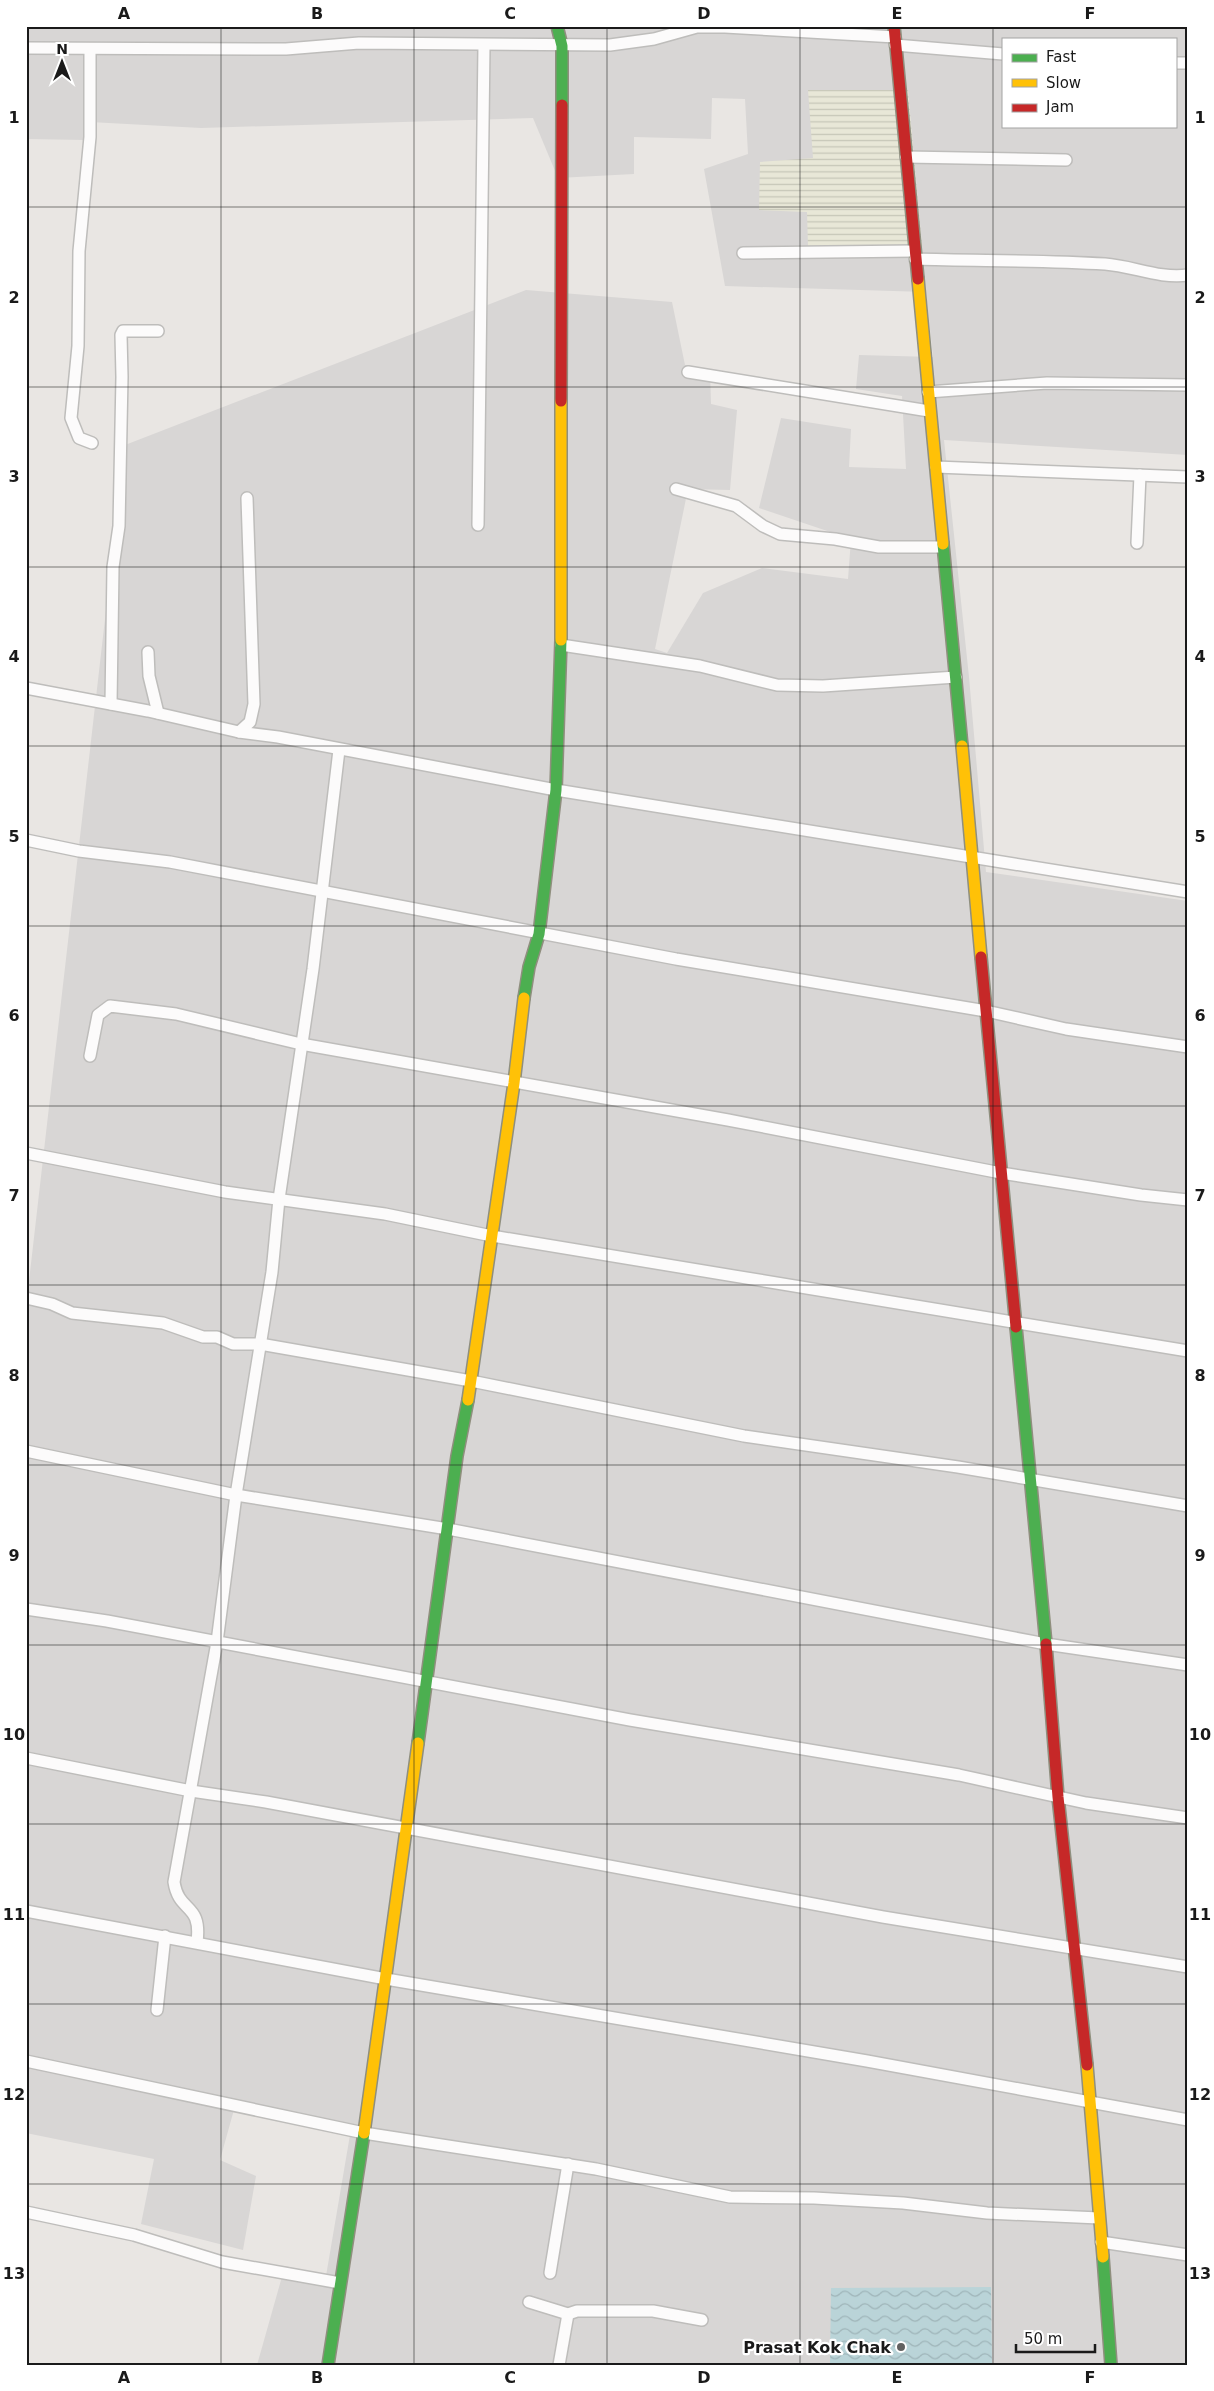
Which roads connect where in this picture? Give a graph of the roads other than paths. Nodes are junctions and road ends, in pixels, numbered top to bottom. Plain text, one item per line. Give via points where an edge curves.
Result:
1 (557, 26) edge
2 (895, 36) edge
3 (484, 45) junction
4 (562, 46) junction
5 (26, 48) edge
6 (90, 49) junction
7 (1002, 54) edge
8 (906, 157) junction
9 (1066, 160) dead end
10 (743, 253) dead end
11 (915, 255) junction
12 (1188, 275) edge
13 (158, 331) dead end
14 (688, 372) dead end
15 (1188, 385) edge
16 (928, 392) junction
17 (929, 411) junction
18 (92, 443) dead end
19 (936, 467) junction
20 (1140, 475) junction
21 (1188, 477) edge
22 (676, 488) dead end
23 (247, 498) dead end
24 (478, 525) dead end
25 (1137, 543) dead end
26 (943, 547) junction
27 (560, 645) junction
28 (148, 652) dead end
29 (956, 677) junction
30 (26, 688) edge
31 (111, 704) junction
32 (158, 714) junction
33 (238, 732) junction
34 (339, 750) junction
35 (556, 790) junction
36 (26, 840) edge
37 (972, 857) junction
38 (321, 892) junction
39 (1188, 892) edge
40 (539, 934) junction
41 (986, 1011) junction
42 (301, 1044) junction
43 (1188, 1047) edge
44 (90, 1056) dead end
45 (514, 1083) junction
46 (26, 1153) edge
47 (1001, 1173) junction
48 (279, 1199) junction
49 (1188, 1200) edge
50 (492, 1236) junction
51 (26, 1298) edge
52 (1015, 1322) junction
53 (260, 1344) junction
54 (1188, 1352) edge
55 (471, 1381) junction
56 (26, 1451) edge
57 (1031, 1480) junction
58 (236, 1496) junction
59 (1188, 1506) edge
60 (448, 1529) junction
61 (26, 1609) edge
62 (218, 1642) junction
63 (1046, 1644) junction
64 (1188, 1665) edge
65 (427, 1681) junction
66 (26, 1758) edge
67 (191, 1791) junction
68 (1058, 1797) junction
69 (1188, 1818) edge
70 (406, 1829) junction
71 (26, 1911) edge
72 (165, 1936) junction
73 (197, 1942) junction
74 (1076, 1949) junction
75 (1188, 1967) edge
76 (386, 1979) junction
77 (157, 2010) dead end
78 (26, 2061) edge
79 (1091, 2102) junction
80 (1188, 2120) edge
81 (364, 2133) junction
82 (568, 2164) junction
83 (26, 2212) edge
84 (1099, 2218) junction
85 (1101, 2242) junction
86 (1188, 2255) edge
87 (550, 2273) dead end
88 (340, 2283) junction
89 (529, 2302) dead end
90 (568, 2314) junction
91 (702, 2320) dead end
92 (328, 2365) edge
93 (559, 2365) edge
94 (1111, 2365) edge

1 - 4 street
2 - 4 street via 725,26 697,27 654,39 610,45
2 - 7 street
2 - 8 street
3 - 4 street
3 - 6 street via 359,43 286,49
3 - 24 street
4 - 27 street
5 - 6 street
6 - 18 street via 90,137 79,251 78,346 71,418 80,438
8 - 9 street
8 - 11 street
10 - 11 street
11 - 12 street via 1089,263 1124,266 1156,274
11 - 16 street
13 - 31 street via 128,330 121,335 119,526 113,567
14 - 17 street
15 - 16 street via 1047,384
16 - 17 street
17 - 19 street
19 - 20 street
19 - 26 street
20 - 21 street
20 - 25 street
22 - 26 street via 736,506 780,534 879,547
23 - 33 street via 254,704 250,722
26 - 29 street
27 - 29 street via 700,666 777,685 823,686
27 - 35 street
28 - 32 street via 149,676
29 - 37 street
30 - 31 street
31 - 32 street
32 - 33 street
33 - 34 street
34 - 35 street
34 - 38 street
35 - 37 street
35 - 40 street
36 - 38 street via 79,851 170,862
37 - 39 street
37 - 41 street
38 - 40 street
38 - 42 street
40 - 41 street
40 - 45 street via 526,987
41 - 43 street via 1066,1029
41 - 47 street
42 - 44 street via 176,1014 110,1006 98,1015
42 - 45 street
42 - 48 street
45 - 47 street via 728,1120
45 - 50 street
46 - 48 street via 225,1192
47 - 49 street
47 - 52 street
48 - 50 street via 385,1214
48 - 53 street via 272,1272
50 - 52 street
50 - 55 street
51 - 53 street via 72,1313 164,1323 233,1344
52 - 54 street
52 - 57 street
53 - 55 street
53 - 58 street
55 - 57 street via 744,1436
55 - 60 street via 456,1456
56 - 58 street
57 - 59 street
57 - 63 street
58 - 60 street
58 - 62 street
60 - 63 street
60 - 65 street
61 - 62 street
62 - 65 street
62 - 67 street
63 - 64 street
63 - 68 street
65 - 68 street via 630,1720 959,1775
65 - 70 street
66 - 67 street
67 - 70 street
67 - 73 street via 174,1882 176,1896 196,1914 199,1927
68 - 69 street
68 - 74 street
70 - 74 street via 883,1917
70 - 76 street
71 - 72 street
72 - 73 street
72 - 77 street
73 - 76 street
74 - 75 street
74 - 79 street
76 - 79 street
76 - 81 street
78 - 81 street
79 - 80 street
79 - 84 street
81 - 82 street
81 - 88 street
82 - 84 street via 730,2197 893,2202 987,2213
82 - 87 street
83 - 88 street via 134,2235 222,2262
84 - 85 street
85 - 86 street
85 - 94 street
88 - 92 street
89 - 90 street
90 - 91 street via 654,2311
90 - 93 street

